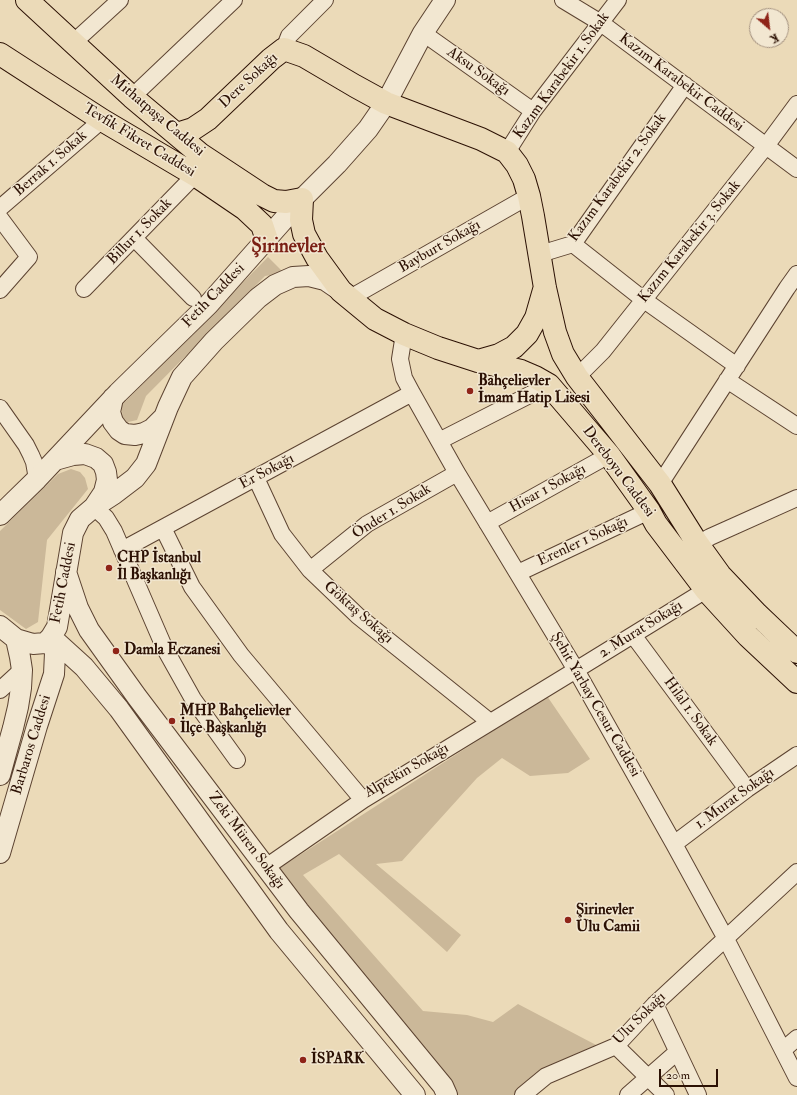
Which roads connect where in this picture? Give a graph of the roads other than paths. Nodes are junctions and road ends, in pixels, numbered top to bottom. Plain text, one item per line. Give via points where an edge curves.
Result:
1 (27, 0) edge
2 (120, 0) edge
3 (234, 0) edge
4 (325, 0) edge
5 (445, 0) edge
6 (563, 0) edge
7 (618, 0) edge
8 (601, 23) junction
9 (422, 33) junction
10 (73, 43) junction
11 (284, 49) junction
12 (0, 55) edge
13 (684, 86) junction
14 (132, 97) junction
15 (386, 103) junction
16 (797, 104) edge
17 (534, 111) junction
18 (102, 120) junction
19 (177, 134) junction
20 (766, 146) junction
21 (507, 152) junction
22 (797, 169) edge
23 (195, 174) junction
24 (529, 196) junction
25 (302, 199) junction
26 (0, 208) edge
27 (0, 218) edge
28 (134, 238) junction
29 (267, 240) junction
30 (573, 244) junction
31 (540, 254) junction
32 (797, 274) edge
33 (545, 288) junction
34 (84, 289) dead end
35 (0, 290) edge
36 (792, 292) edge
37 (346, 295) junction
38 (193, 298) dead end
39 (644, 300) junction
40 (404, 334) junction
41 (478, 361) junction
42 (736, 366) junction
43 (578, 377) junction
44 (727, 380) junction
45 (549, 385) junction
46 (412, 393) junction
47 (113, 398) junction
48 (0, 408) edge
49 (164, 417) junction
50 (797, 426) edge
51 (439, 441) junction
52 (609, 455) junction
53 (55, 460) junction
54 (457, 473) junction
55 (256, 478) junction
56 (37, 479) junction
57 (660, 484) junction
58 (797, 498) edge
59 (94, 507) junction
60 (649, 511) junction
61 (0, 515) edge
62 (488, 523) junction
63 (163, 528) junction
64 (689, 549) junction
65 (122, 550) junction
66 (310, 570) junction
67 (66, 572) junction
68 (518, 573) junction
69 (706, 590) junction
70 (0, 626) edge
71 (633, 635) junction
72 (51, 637) junction
73 (16, 639) junction
74 (797, 652) edge
75 (22, 670) junction
76 (576, 670) junction
77 (797, 682) edge
78 (0, 690) edge
79 (490, 722) junction
80 (797, 755) edge
81 (238, 760) dead end
82 (0, 775) edge
83 (747, 789) junction
84 (363, 800) junction
85 (674, 844) junction
86 (0, 853) edge
87 (266, 867) junction
88 (797, 872) edge
89 (726, 939) junction
90 (655, 1004) junction
91 (797, 1038) edge
92 (616, 1046) junction
93 (783, 1050) junction
94 (677, 1052) junction
95 (648, 1077) junction
96 (797, 1078) edge
97 (415, 1095) edge
98 (447, 1095) edge
99 (523, 1095) edge
100 (628, 1095) edge
101 (666, 1095) edge
102 (698, 1095) edge

1 - 10 main road, Mithatpaşa Caddesi
2 - 10 street
3 - 14 street
4 - 11 street via 289,36
5 - 9 street, Fetih Caddesi
6 - 8 street, Kazım Karabekir Caddesi
7 - 8 street, Kazım Karabekir 1. Sokak
8 - 13 street, Kazım Karabekir Caddesi
8 - 17 street, Kazım Karabekir 1. Sokak
9 - 15 street, Fetih Caddesi
9 - 17 street, Aksu Sokağı
10 - 14 main road, Mithatpaşa Caddesi
11 - 15 main road, Dere Sokağı via 304,56
11 - 19 main road, Dere Sokağı via 208,119 193,129
12 - 18 main road, Tevfik Fikret Caddesi
13 - 20 street, Kazım Karabekir Caddesi
13 - 30 street, Kazım Karabekir 2. Sokak
14 - 19 main road, Mithatpaşa Caddesi
15 - 21 main road, Dereboyu Caddesi via 481,139
15 - 25 street, Fetih Caddesi via 363,135
16 - 20 street, Kazım Karabekir 3. Sokak
17 - 21 street, Kazım Karabekir 1. Sokak
18 - 23 main road, Tevfik Fikret Caddesi
18 - 26 street, Berrak 1. Sokak
19 - 25 main road, Mithatpaşa Caddesi via 200,154 268,198 286,202
20 - 22 street, Kazım Karabekir Caddesi
20 - 39 street, Kazım Karabekir 3. Sokak
21 - 24 main road, Dereboyu Caddesi via 517,165
23 - 28 street, Billur 1. Sokak
23 - 29 main road, Tevfik Fikret Caddesi via 246,209 262,225
24 - 31 main road, Dereboyu Caddesi
24 - 37 street, Bayburt Sokağı
25 - 29 street, Fetih Caddesi
25 - 37 main road, Dereboyu Caddesi via 304,234 317,258
27 - 35 street via 29,257
28 - 34 street, Billur 1. Sokak
28 - 38 street
29 - 47 street, Fetih Caddesi via 208,305
30 - 31 street, Kazım Karabekir 2. Sokak
30 - 39 street
31 - 33 main road, Dereboyu Caddesi
32 - 36 street
33 - 41 main road via 536,318 527,334 514,347
33 - 43 main road, Dereboyu Caddesi via 563,354
36 - 42 street
37 - 40 main road, Dereboyu Caddesi via 374,319
37 - 49 street, Fetih Caddesi via 325,280 310,276 293,277 275,285 214,341 182,377
39 - 42 street
39 - 43 street, Kazım Karabekir 3. Sokak via 603,351
40 - 41 main road, Dereboyu Caddesi
40 - 46 street, Şehit Yarbay Cesur Caddesi via 400,359 404,378
41 - 45 main road, Dereboyu Caddesi via 520,371
42 - 44 street
43 - 57 main road, Dereboyu Caddesi
44 - 50 street
44 - 57 street
45 - 51 street
45 - 52 main road, Dereboyu Caddesi
46 - 51 street, Şehit Yarbay Cesur Caddesi
46 - 55 street, Er Sokağı
47 - 49 street via 110,412 113,422 125,434 144,433
47 - 53 street, Fetih Caddesi
48 - 56 street via 26,445 34,462
49 - 59 street, Fetih Caddesi via 146,464 135,478
51 - 54 street, Şehit Yarbay Cesur Caddesi
52 - 60 main road, Dereboyu Caddesi
52 - 62 street, Hisar 1 Sokağı
53 - 56 street, Fetih Caddesi
53 - 59 street via 85,454 103,464 107,480 104,492
54 - 62 street, Şehit Yarbay Cesur Caddesi
54 - 66 street, Önder 1. Sokak via 367,524
55 - 63 street, Er Sokağı
55 - 66 street, Göktaş Sokağı via 282,534
56 - 61 street, Fetih Caddesi
57 - 64 main road, Dereboyu Caddesi
58 - 64 street via 710,536
59 - 65 street via 106,518
59 - 67 street, Fetih Caddesi via 80,520 73,533
60 - 64 main road, Dereboyu Caddesi via 656,524
60 - 68 street, Erenler 1 Sokağı
62 - 68 street, Şehit Yarbay Cesur Caddesi
63 - 65 street, Er Sokağı
63 - 84 street, Alptekin Sokağı via 192,587 241,655
64 - 69 main road, Dereboyu Caddesi
64 - 74 main road, Dereboyu Caddesi via 720,575
65 - 81 street via 169,655 193,699
66 - 79 street, Göktaş Sokağı via 358,616
67 - 72 street, Fetih Caddesi via 57,627
67 - 87 street, Zeki Müren Sokağı via 78,608 89,630
68 - 76 street, Şehit Yarbay Cesur Caddesi
69 - 71 street, 2. Murat Sokağı
69 - 77 main road, Dereboyu Caddesi via 748,636
70 - 73 street, Fetih Caddesi
71 - 76 street, 2. Murat Sokağı
71 - 83 street, Hilal 1. Sokak
72 - 73 street, Fetih Caddesi via 45,642 33,644
72 - 86 street, Barbaros Caddesi via 55,654 54,674
72 - 97 street, Zeki Müren Sokağı via 84,667 119,710 279,931
73 - 75 street, Barbaros Caddesi
75 - 78 street
75 - 82 street, Barbaros Caddesi via 18,707
76 - 79 street, Alptekin Sokağı
76 - 85 street, Şehit Yarbay Cesur Caddesi
79 - 84 street, Alptekin Sokağı
80 - 83 street, 1. Murat Sokağı
83 - 85 street, 1. Murat Sokağı
84 - 87 street
85 - 89 street, Şehit Yarbay Cesur Caddesi
87 - 98 street, Zeki Müren Sokağı via 443,1086
88 - 89 street, Ulu Sokağı
89 - 90 street, Ulu Sokağı
89 - 93 street, Şehit Yarbay Cesur Caddesi
90 - 92 street, Ulu Sokağı
90 - 94 street
91 - 93 street
92 - 95 street
92 - 99 street, Ulu Sokağı via 546,1076
93 - 96 street, Şehit Yarbay Cesur Caddesi
94 - 95 street
94 - 102 street
95 - 100 street
95 - 101 street

